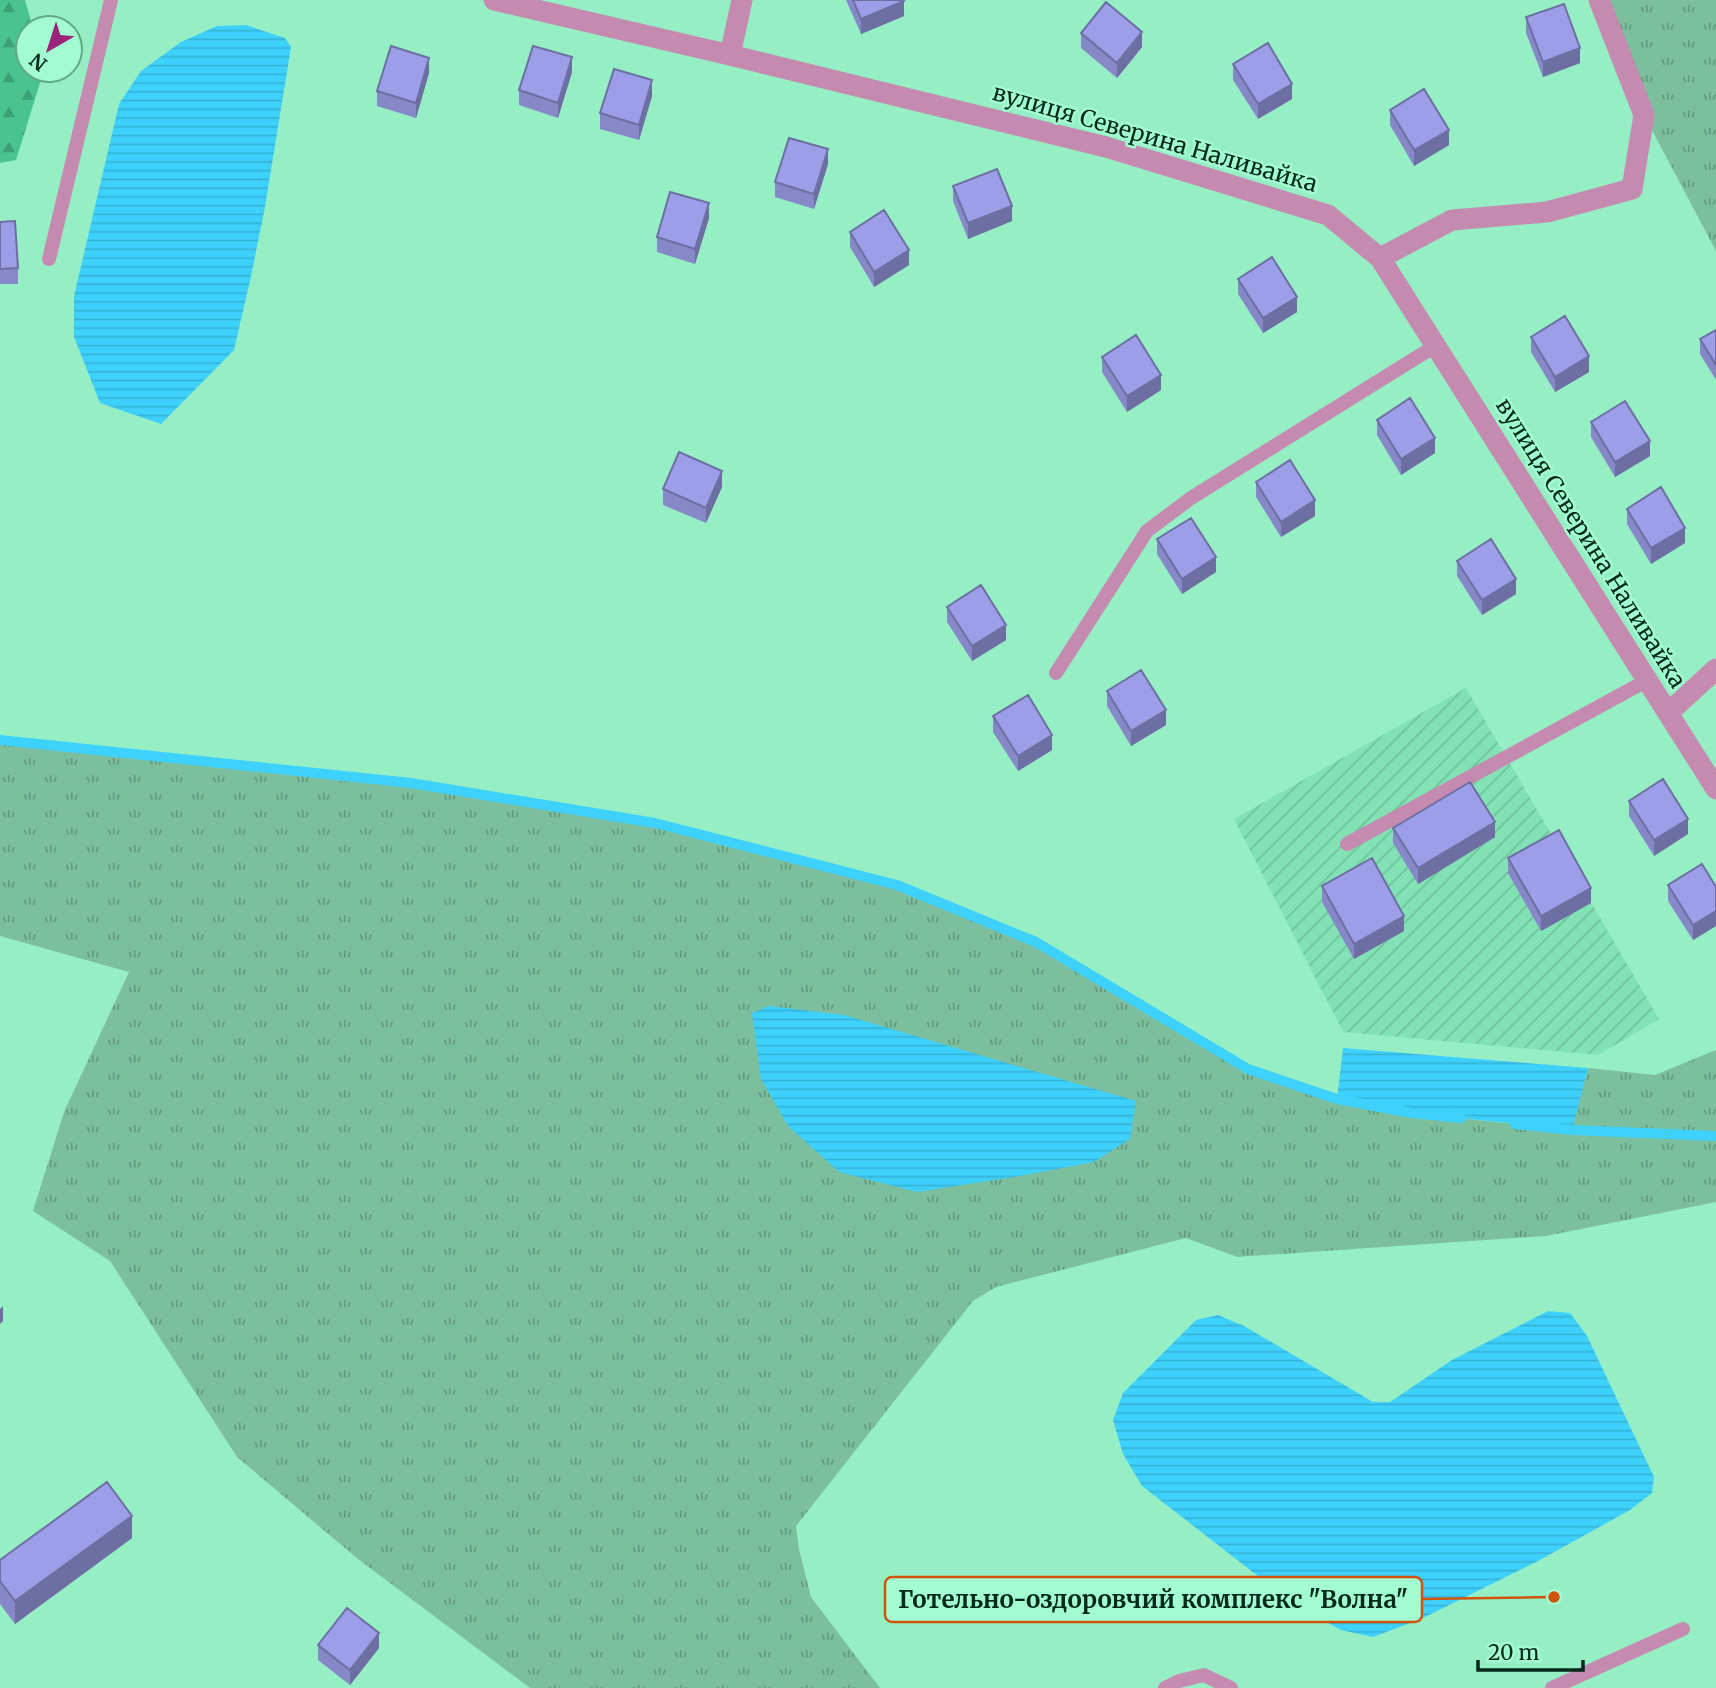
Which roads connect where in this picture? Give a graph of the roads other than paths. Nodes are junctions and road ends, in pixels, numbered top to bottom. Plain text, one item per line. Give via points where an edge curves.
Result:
1 (111, 0) edge
2 (494, 0) edge
3 (743, 0) edge
4 (1599, 0) edge
5 (730, 55) junction
6 (1380, 258) junction
7 (48, 259) dead end
8 (1435, 346) junction
9 (1716, 669) edge
10 (1056, 673) dead end
11 (1646, 681) junction
12 (1668, 713) junction
13 (1716, 789) edge
14 (1347, 844) dead end
15 (1683, 1629) dead end
16 (1165, 1688) edge
17 (1231, 1688) edge
18 (1552, 1688) edge

1 - 7 lane
2 - 5 street, вулиця Северина Наливайка
3 - 5 street
4 - 6 street via 1644,115 1632,189 1547,212 1452,220
5 - 6 street, вулиця Северина Наливайка via 1106,147 1328,215
6 - 8 street, вулиця Северина Наливайка
8 - 10 lane via 1191,498 1147,531
8 - 11 street, вулиця Северина Наливайка
9 - 12 street
11 - 12 street, вулиця Северина Наливайка
11 - 14 lane
12 - 13 street, вулиця Северина Наливайка
15 - 18 lane
16 - 17 lane via 1204,1675

